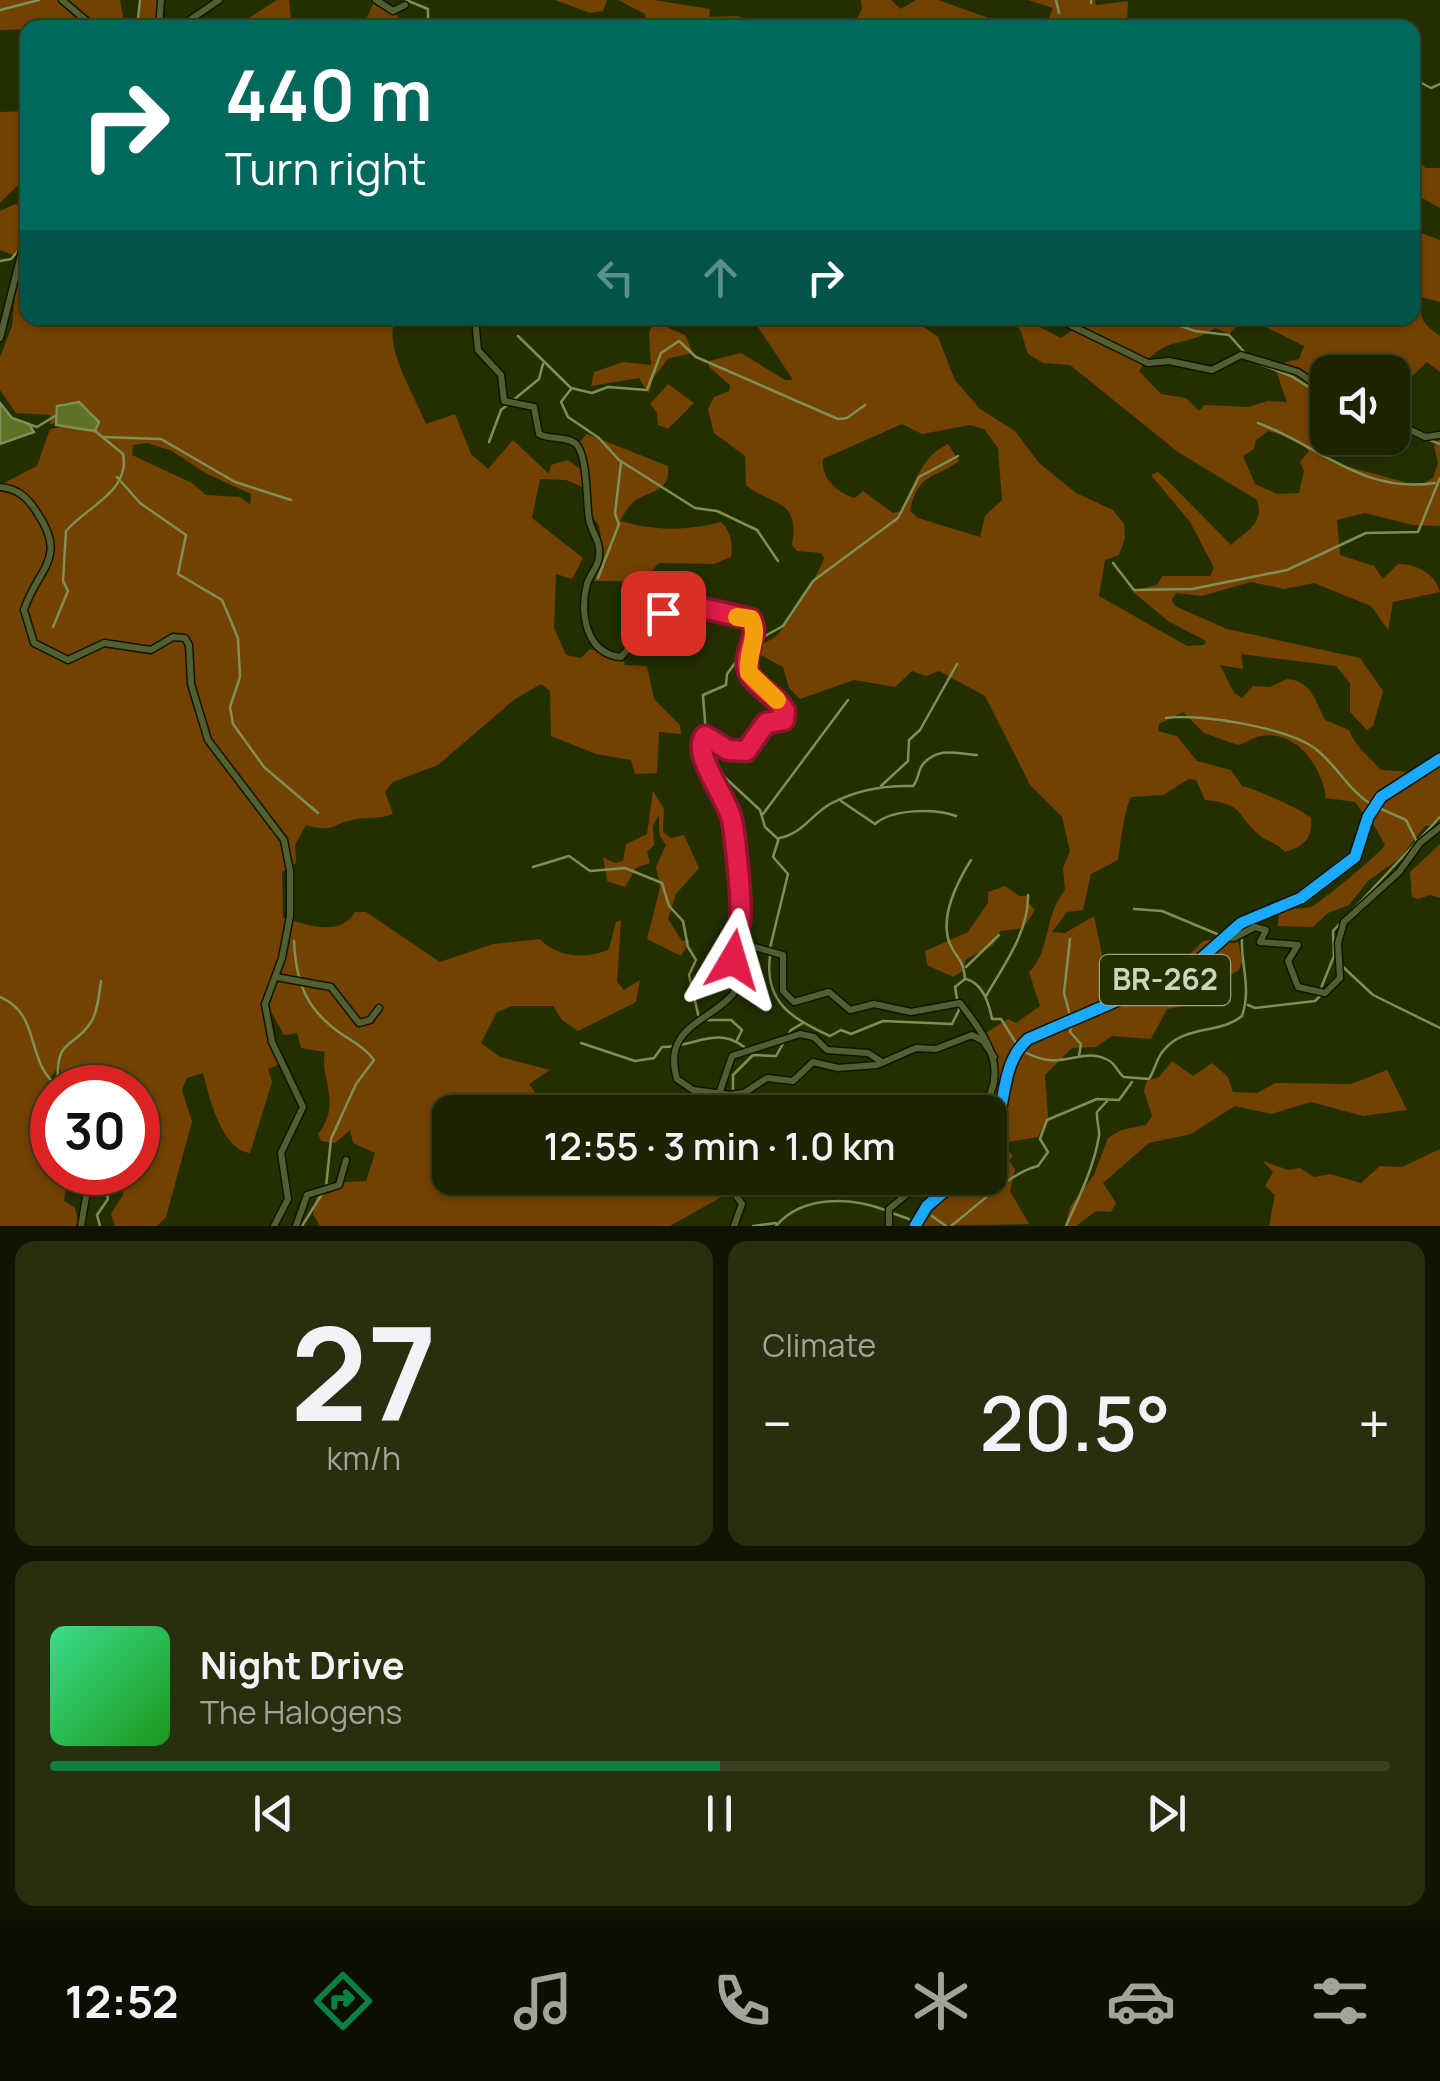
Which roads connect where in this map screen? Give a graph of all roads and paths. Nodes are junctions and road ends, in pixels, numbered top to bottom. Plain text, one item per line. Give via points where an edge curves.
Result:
1 (62, 0) edge
2 (219, 0) edge
3 (376, 0) edge
4 (405, 5) dead end
5 (86, 20) edge
6 (190, 20) edge
7 (20, 259) edge
8 (476, 325) edge
9 (1070, 325) edge
10 (0, 338) edge
11 (1310, 380) edge
12 (1410, 430) edge
13 (1440, 435) edge
14 (0, 486) edge
15 (1440, 759) edge
16 (1440, 827) edge
17 (1225, 937) junction
18 (733, 941) junction
19 (276, 976) junction
20 (379, 1008) dead end
21 (994, 1057) junction
22 (884, 1063) junction
23 (744, 1093) joint
24 (720, 1094) junction
25 (991, 1095) edge
26 (1004, 1095) edge
27 (346, 1160) dead end
28 (86, 1195) edge
29 (736, 1195) edge
30 (906, 1195) edge
31 (936, 1195) edge
32 (939, 1195) edge
33 (933, 1200) junction
34 (81, 1226) edge
35 (274, 1226) edge
36 (296, 1226) edge
37 (734, 1226) edge
38 (888, 1226) edge
39 (915, 1226) edge

1 - 5 street
2 - 6 street
3 - 4 street via 393,10
7 - 10 street
8 - 18 street via 478,350 501,374 504,401 534,407 539,434 578,448 600,553 584,599 594,643 620,658 646,626 670,612 702,608 753,621 749,673 783,706 784,718 766,723 746,751 728,750 705,736 700,748 728,806 735,838 740,921
9 - 11 street via 1144,362 1212,370 1241,355
12 - 13 street
14 - 19 street via 28,500 52,543 24,610 37,646 68,660 104,642 151,650 177,636 188,641 191,684 208,740 284,840 291,905
15 - 17 highway, BR-262 via 1375,803 1350,862 1300,898 1242,922
16 - 17 street via 1344,922 1340,978 1324,993 1298,987 1288,961 1298,944 1260,942 1266,930 1257,927
17 - 26 highway, BR-262 via 1188,970 1028,1038 1010,1061
18 - 21 street via 783,955 783,991 794,1002 829,992 850,1010 877,1004 907,1012 960,1002
18 - 24 street via 741,984 679,1036 673,1056 680,1083
19 - 20 street via 331,988 359,1022
19 - 35 street via 266,1016 303,1107 281,1154 288,1199
21 - 22 street via 972,1035
21 - 25 street
22 - 23 street via 847,1068 813,1062 790,1082 768,1078
22 - 24 street via 868,1053 827,1050 812,1036 796,1034 732,1056
23 - 24 street
27 - 36 street via 339,1185 309,1194
28 - 34 street
29 - 37 street via 742,1204
30 - 38 street via 889,1209
31 - 33 street
32 - 33 highway
33 - 39 highway

